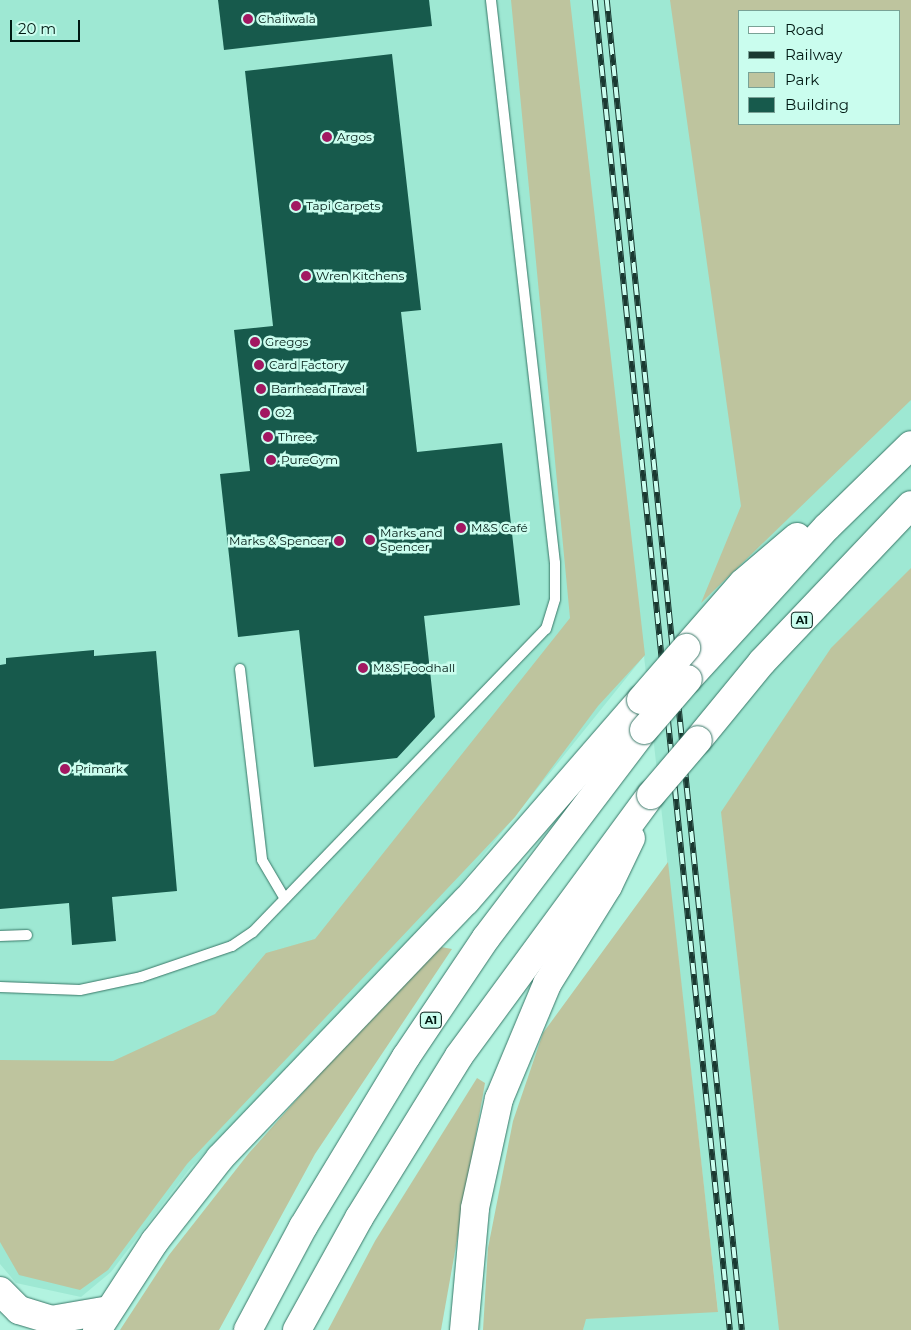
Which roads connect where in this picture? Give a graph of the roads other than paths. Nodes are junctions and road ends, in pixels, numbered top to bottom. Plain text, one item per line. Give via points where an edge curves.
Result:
1 (491, 0) edge
2 (911, 445) edge
3 (880, 474) junction
4 (911, 505) edge
5 (240, 669) dead end
6 (648, 798) junction
7 (285, 899) junction
8 (0, 936) edge
9 (27, 936) dead end
10 (0, 987) edge
11 (0, 1291) edge
12 (103, 1320) edge
13 (248, 1330) edge
14 (297, 1330) edge
15 (464, 1330) edge

1 - 7 lane via 555,563 552,614 536,642
2 - 3 main road, A1
3 - 12 main road, bridge via 743,583 466,901 220,1158
3 - 13 main road, A1, bridge via 644,730 486,938 406,1057 303,1227
4 - 6 main road, A1, bridge via 762,662
5 - 7 lane via 262,860
6 - 14 main road, A1 via 459,1056 359,1218
6 - 15 main road via 608,886 531,1017 499,1100 476,1208
7 - 10 lane via 232,946 141,977 80,990
8 - 9 lane
11 - 12 main road via 19,1310 51,1320

